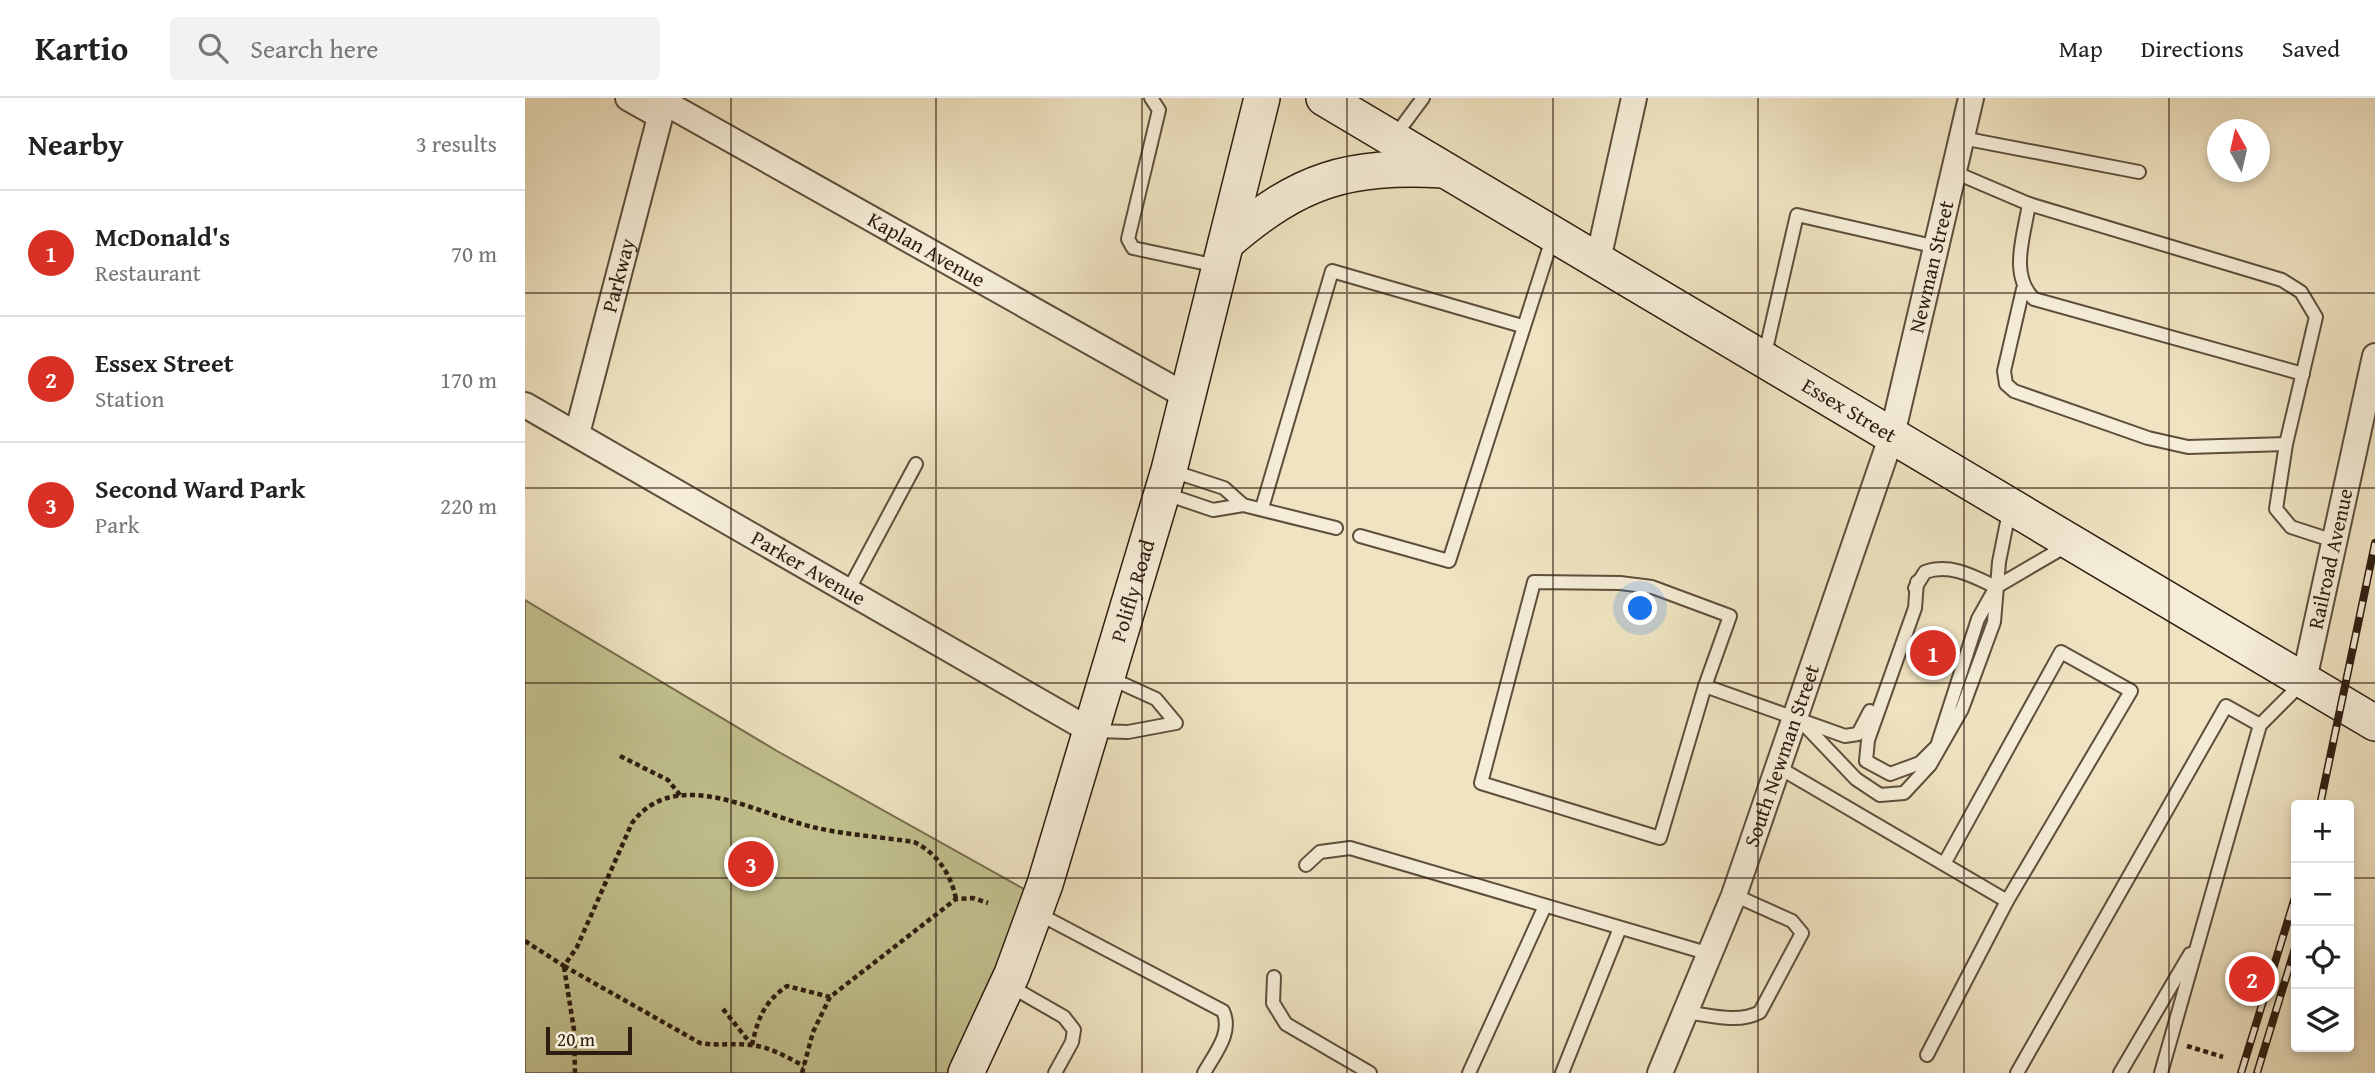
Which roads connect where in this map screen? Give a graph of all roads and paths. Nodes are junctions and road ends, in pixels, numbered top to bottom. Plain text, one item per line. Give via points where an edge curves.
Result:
1 (628, 98) edge
2 (1151, 98) edge
3 (1262, 98) edge
4 (1324, 98) edge
5 (1423, 98) edge
6 (1634, 98) edge
7 (1971, 98) edge
8 (663, 105) edge
9 (1962, 138) junction
10 (1393, 139) junction
11 (1445, 170) junction
12 (1954, 172) junction
13 (2139, 172) dead end
14 (2029, 204) junction
15 (1554, 234) junction
16 (1937, 247) junction
17 (1223, 255) junction
18 (1598, 260) junction
19 (2023, 289) junction
20 (1522, 326) junction
21 (2375, 356) edge
22 (1764, 359) junction
23 (2303, 374) junction
24 (1188, 397) junction
25 (525, 405) edge
26 (577, 434) junction
27 (1892, 435) junction
28 (2286, 444) junction
29 (916, 464) dead end
30 (1166, 482) junction
31 (1243, 505) junction
32 (2010, 505) junction
33 (1262, 508) junction
34 (1336, 528) dead end
35 (1360, 536) dead end
36 (2334, 541) junction
37 (2072, 542) junction
38 (1917, 582) junction
39 (1996, 587) junction
40 (848, 591) junction
41 (1106, 677) junction
42 (2304, 680) junction
43 (1705, 686) junction
44 (1796, 716) junction
45 (2375, 723) edge
46 (2260, 725) junction
47 (1091, 731) junction
48 (620, 756) dead end
49 (1778, 767) junction
50 (680, 796) junction
51 (1944, 864) junction
52 (1306, 865) dead end
53 (1734, 895) junction
54 (955, 899) junction
55 (2007, 901) junction
56 (988, 903) dead end
57 (1545, 906) junction
58 (1035, 912) junction
59 (1621, 928) junction
60 (2199, 939) junction
61 (525, 941) edge
62 (1710, 954) junction
63 (564, 966) junction
64 (1274, 977) dead end
65 (1007, 985) junction
66 (829, 997) junction
67 (723, 1009) dead end
68 (1685, 1012) junction
69 (2171, 1040) junction
70 (752, 1045) junction
71 (1927, 1055) dead end
72 (2223, 1057) dead end
73 (804, 1066) junction
74 (575, 1073) edge
75 (802, 1073) edge
76 (966, 1073) edge
77 (1055, 1073) edge
78 (1204, 1073) edge
79 (1370, 1073) edge
80 (1469, 1073) edge
81 (1562, 1073) edge
82 (1660, 1073) edge
83 (2017, 1073) edge
84 (2120, 1073) edge
85 (2161, 1073) edge

1 - 8 street, Kaplan Avenue
2 - 17 lane via 1159,110 1128,239 1133,248
3 - 17 main road, Polifly Road
4 - 10 main road, Essex Street
5 - 10 lane
6 - 18 street
7 - 9 street, Newman Street
8 - 24 street, Kaplan Avenue
8 - 26 street, Parkway
9 - 12 street, Newman Street
9 - 13 lane
10 - 11 main road, Essex Street
11 - 15 main road, Essex Street
11 - 17 main road via 1378,170 1327,178 1290,195
12 - 14 lane
12 - 16 street, Newman Street
14 - 19 lane via 2019,271
14 - 23 lane via 2282,280 2301,292 2316,317
15 - 18 main road, Essex Street
15 - 20 lane
16 - 22 lane via 1797,215
16 - 27 street, Newman Street
17 - 24 main road, Polifly Road
18 - 22 main road, Essex Street
19 - 23 lane via 2034,299
19 - 28 lane via 2004,371 2006,384 2014,391 2187,447
20 - 33 lane via 1332,271
20 - 35 lane via 1448,561
21 - 36 street, Railroad Avenue
22 - 27 main road, Essex Street
23 - 28 lane
24 - 30 main road, Polifly Road
25 - 26 street, Parker Avenue
26 - 40 street, Parker Avenue
27 - 32 main road, Essex Street
27 - 44 street, South Newman Street
28 - 36 lane via 2276,509 2291,527
29 - 40 lane
30 - 31 lane via 1224,488
30 - 31 lane via 1213,510
30 - 41 main road, Polifly Road
31 - 33 lane
32 - 37 main road, Essex Street
32 - 39 lane
33 - 34 lane
36 - 42 street, Railroad Avenue
37 - 39 lane
37 - 42 main road, Essex Street
38 - 39 lane via 1925,572 1939,567 1973,575
38 - 39 lane via 1915,608 1868,740 1866,761 1890,774 1920,763 1937,746 1979,619
38 - 44 lane via 1858,734 1831,732
39 - 44 lane via 1994,622 1962,709 1930,765 1904,793 1880,795 1856,779
40 - 47 street, Parker Avenue
41 - 47 main road, Polifly Road
41 - 47 lane via 1156,699 1176,723 1128,732
42 - 45 main road, Essex Street
42 - 46 lane
43 - 43 lane via 1660,838 1481,783 1534,582 1652,587 1730,616
43 - 44 lane
44 - 49 street, South Newman Street
46 - 60 lane
46 - 83 lane via 2227,706
47 - 58 main road, Polifly Road
48 - 50 path via 668,780
49 - 51 lane
49 - 53 street, South Newman Street
50 - 54 path via 716,798 816,828 913,842 925,847 952,878
50 - 63 path via 643,808 632,823 577,947
51 - 55 lane
51 - 55 lane via 2061,652 2131,691
52 - 57 lane via 1320,852 1350,848
53 - 62 street, South Newman Street
53 - 68 lane via 1792,921 1801,933 1796,947 1761,1012 1750,1018 1732,1018
54 - 56 path
54 - 66 path
55 - 71 lane
57 - 59 lane
57 - 80 lane
58 - 65 main road, Polifly Road
58 - 78 lane via 1223,1011 1227,1033
59 - 62 lane
59 - 81 lane
60 - 69 lane
60 - 84 lane
61 - 63 path
62 - 68 street, South Newman Street
63 - 70 path via 700,1043
63 - 74 path
64 - 79 lane via 1273,1003 1286,1024
65 - 76 main road, Polifly Road
65 - 77 lane via 1064,1017 1074,1030
66 - 70 path via 787,986 771,998 758,1018
66 - 73 path
67 - 70 path
68 - 82 street, South Newman Street
69 - 72 path
69 - 85 lane
70 - 73 path
73 - 75 path

